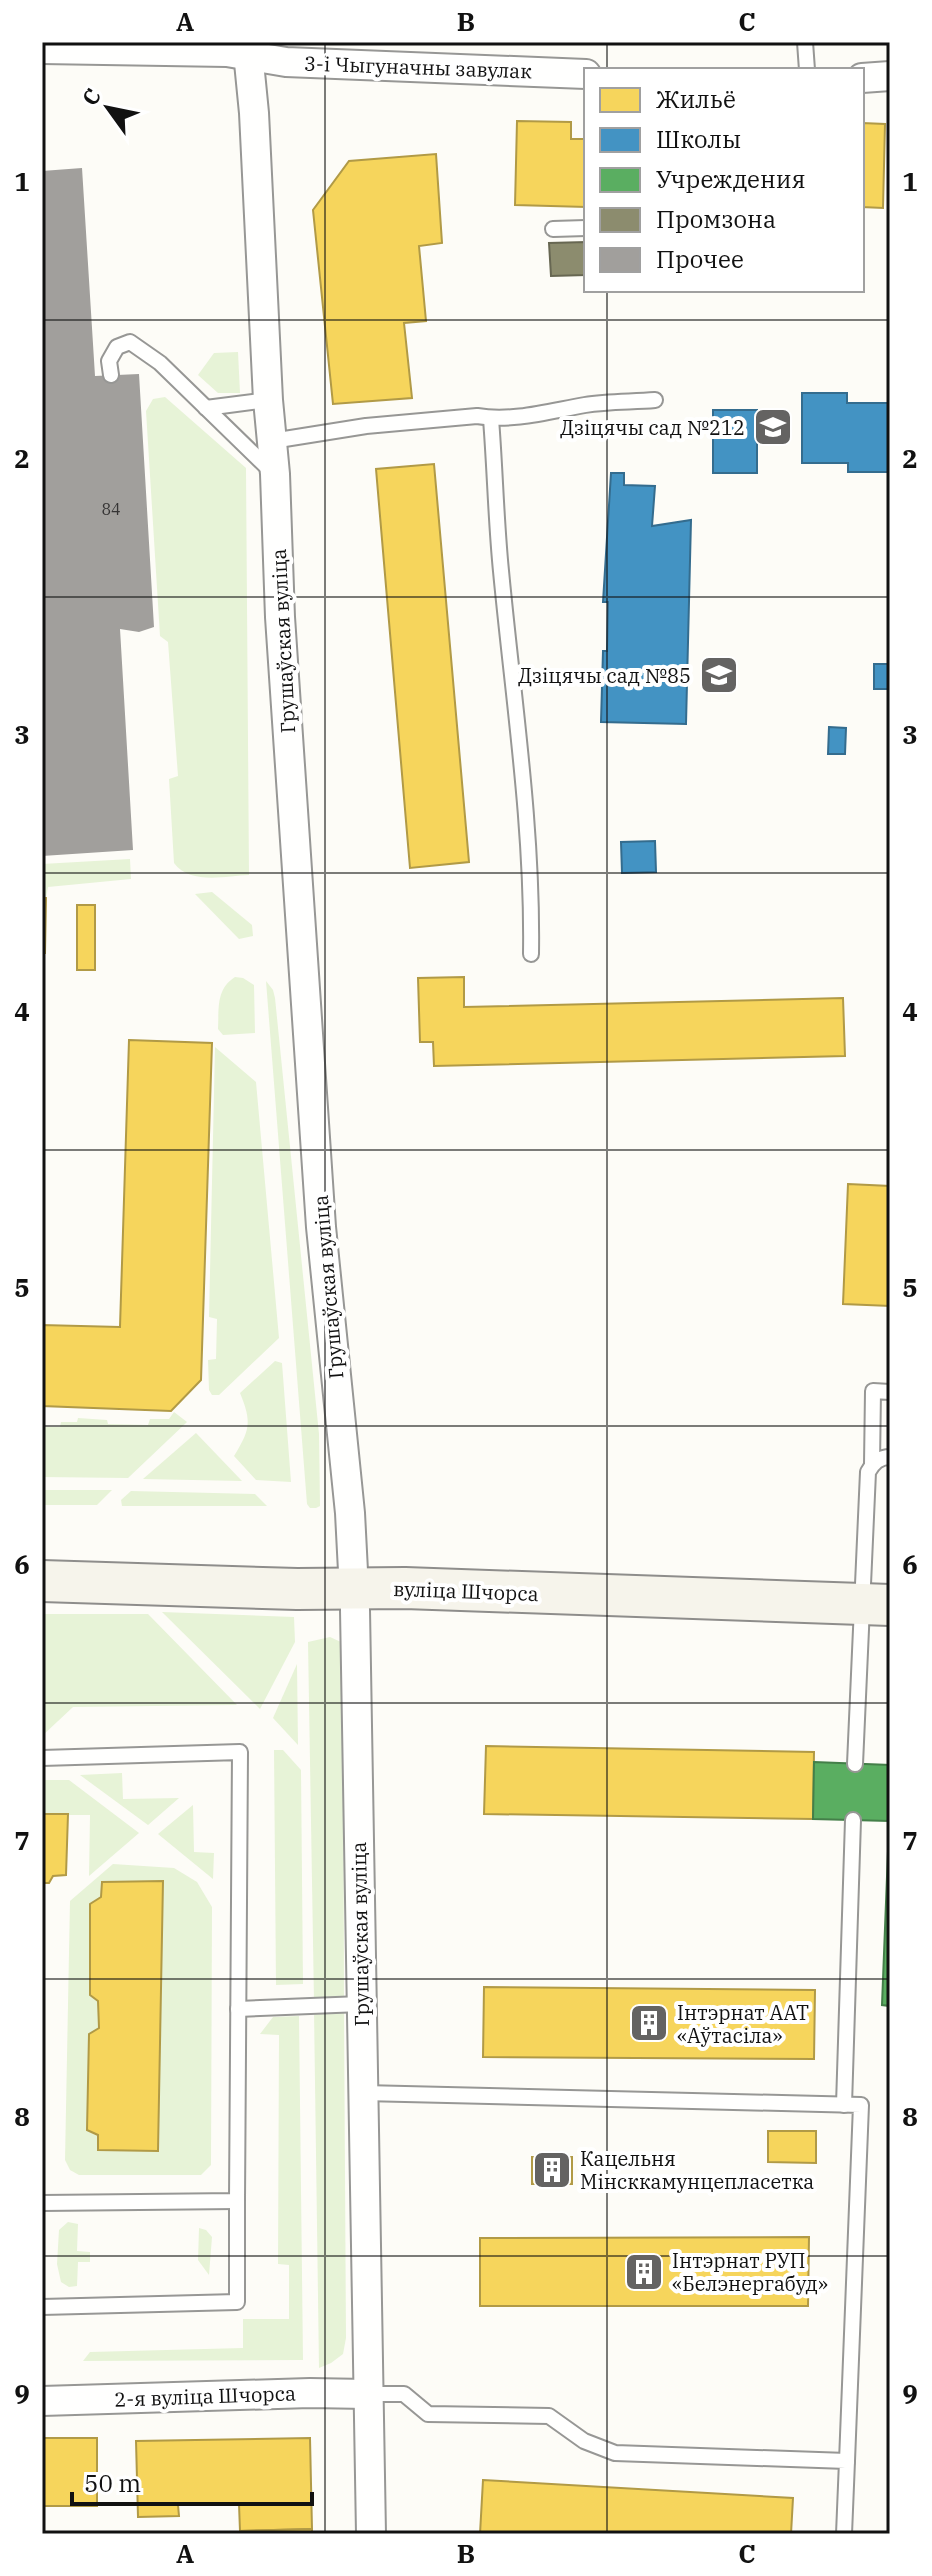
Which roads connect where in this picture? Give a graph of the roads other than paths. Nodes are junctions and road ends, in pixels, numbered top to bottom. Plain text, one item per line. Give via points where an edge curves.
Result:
1 (805, 42) edge
2 (42, 49) edge
3 (248, 49) edge
4 (807, 68) edge
5 (584, 74) edge
6 (890, 76) edge
7 (864, 78) edge
8 (584, 228) edge
9 (553, 229) dead end
10 (111, 375) dead end
11 (268, 400) junction
12 (655, 400) dead end
13 (206, 408) junction
14 (491, 419) junction
15 (272, 441) junction
16 (275, 474) junction
17 (531, 954) dead end
18 (890, 1392) edge
19 (890, 1457) edge
20 (872, 1464) junction
21 (42, 1581) edge
22 (353, 1588) junction
23 (875, 1604) edge
24 (42, 1758) edge
25 (855, 1764) dead end
26 (853, 1820) dead end
27 (361, 2004) junction
28 (238, 2009) junction
29 (363, 2093) junction
30 (844, 2105) junction
31 (237, 2201) junction
32 (42, 2203) edge
33 (42, 2307) edge
34 (367, 2394) junction
35 (42, 2401) edge
36 (847, 2461) junction
37 (371, 2534) edge
38 (844, 2534) edge

1 - 4 lane
2 - 3 street, 3-і Чыгуначны завулак
3 - 5 street, 3-і Чыгуначны завулак via 286,62
3 - 11 street, Грушаўская вуліца
6 - 7 street
8 - 9 lane
10 - 13 lane via 109,361 117,347 130,342
11 - 13 lane
11 - 15 street, Грушаўская вуліца
12 - 14 lane
13 - 16 lane
14 - 15 lane via 437,419
14 - 17 lane via 500,567 521,759
15 - 16 street, Грушаўская вуліца
16 - 22 street, Грушаўская вуліца via 321,1227
18 - 20 lane via 873,1391
19 - 20 lane
20 - 23 lane via 868,1472
21 - 22 main road, вуліца Шчорса
22 - 23 main road, вуліца Шчорса
22 - 27 street, Грушаўская вуліца
23 - 25 lane
24 - 28 lane via 240,1752
26 - 30 lane
27 - 28 lane
27 - 29 street, Грушаўская вуліца
28 - 31 lane
29 - 30 lane
29 - 34 street, Грушаўская вуліца
30 - 36 lane via 861,2105
31 - 32 lane
31 - 33 lane via 237,2302
34 - 35 street, 2-я вуліца Шчорса
34 - 36 lane via 404,2394 428,2414 549,2416 584,2441 615,2453
34 - 37 street, Грушаўская вуліца
36 - 38 lane

